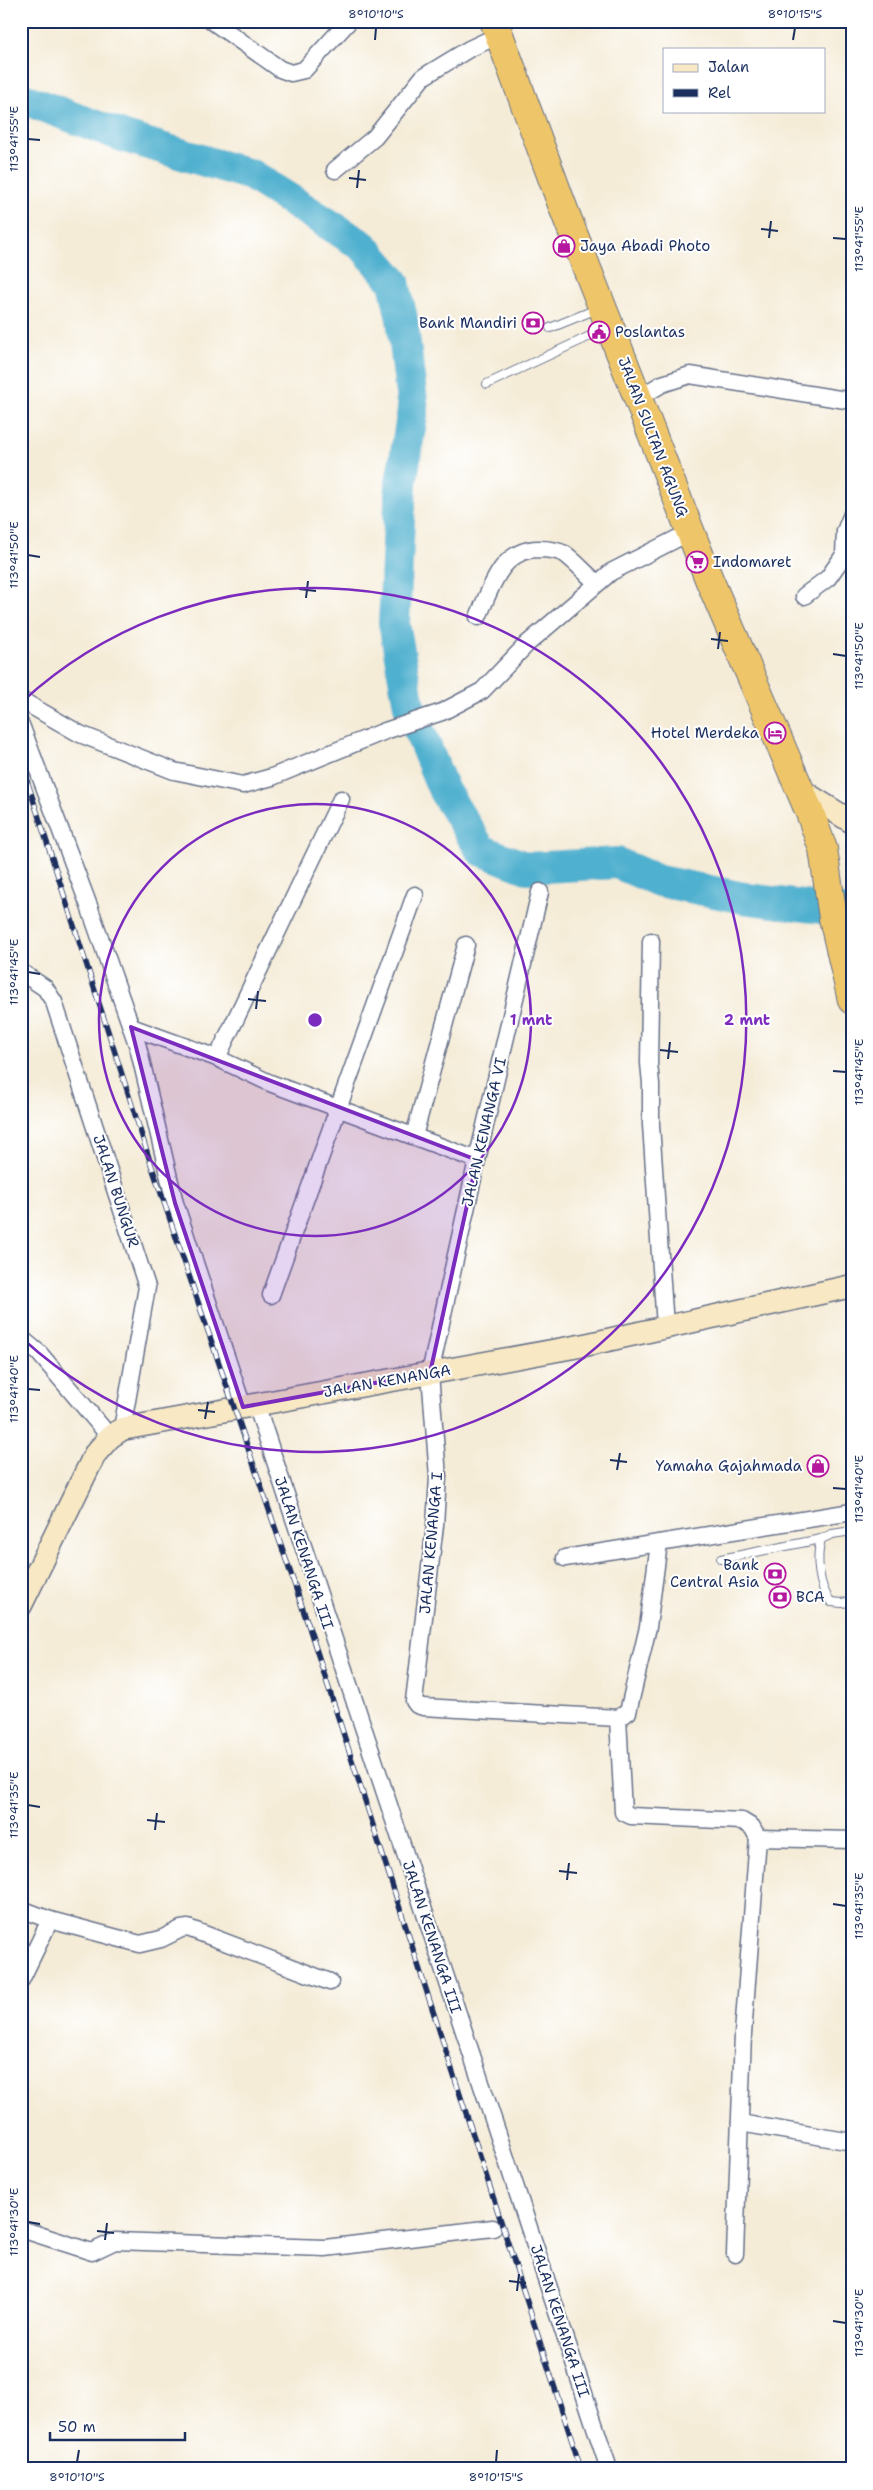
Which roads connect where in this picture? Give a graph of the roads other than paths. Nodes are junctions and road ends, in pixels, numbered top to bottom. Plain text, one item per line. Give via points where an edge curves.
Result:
1 (212, 21) edge
2 (349, 21) edge
3 (497, 28) edge
4 (335, 170) dead end
5 (606, 317) junction
6 (550, 328) dead end
7 (486, 384) dead end
8 (638, 398) junction
9 (852, 401) edge
10 (852, 514) edge
11 (690, 532) junction
12 (597, 583) junction
13 (804, 596) dead end
14 (478, 617) dead end
15 (21, 700) edge
16 (21, 725) edge
17 (802, 790) junction
18 (341, 799) dead end
19 (852, 822) edge
20 (540, 892) dead end
21 (415, 894) dead end
22 (651, 941) dead end
23 (466, 945) dead end
24 (21, 972) edge
25 (852, 1000) edge
26 (132, 1027) junction
27 (217, 1058) junction
28 (339, 1108) junction
29 (414, 1136) junction
30 (476, 1160) junction
31 (852, 1286) edge
32 (271, 1294) dead end
33 (666, 1326) junction
34 (21, 1338) edge
35 (430, 1373) junction
36 (250, 1406) junction
37 (116, 1433) junction
38 (852, 1512) edge
39 (852, 1531) edge
40 (821, 1539) junction
41 (659, 1542) junction
42 (565, 1558) dead end
43 (720, 1558) dead end
44 (852, 1601) edge
45 (21, 1606) edge
46 (618, 1718) junction
47 (758, 1838) junction
48 (852, 1840) edge
49 (21, 1909) edge
50 (50, 1920) junction
51 (21, 1980) edge
52 (330, 1982) dead end
53 (740, 2123) junction
54 (852, 2142) edge
55 (493, 2228) dead end
56 (21, 2229) edge
57 (735, 2254) dead end
58 (609, 2469) edge

1 - 2 street via 280,69 291,73 304,70
3 - 4 street via 423,77 374,136
3 - 5 highway, JALAN SULTAN AGUNG
5 - 6 lane
5 - 7 lane
5 - 8 highway, JALAN SULTAN AGUNG
8 - 9 street via 662,384 690,375
8 - 11 highway, JALAN SULTAN AGUNG
10 - 13 street via 844,532 844,555 828,578
11 - 12 street via 611,572
11 - 17 highway, JALAN SULTAN AGUNG
12 - 14 street via 564,554 550,549 521,553 501,567
12 - 15 street via 527,644 482,691 442,712 243,785 174,771 80,734
16 - 26 street, JALAN KENANGA III
17 - 19 main road
17 - 25 highway, JALAN SULTAN AGUNG via 823,849
18 - 27 street
20 - 30 street, JALAN KENANGA VI
21 - 28 street
22 - 33 street via 651,1125
23 - 29 street
24 - 37 street, JALAN BUNGUR via 45,988 54,1002 147,1287
26 - 27 street
26 - 36 street, JALAN KENANGA III via 176,1203
27 - 28 street via 270,1083
28 - 29 street
28 - 32 street
29 - 30 street
30 - 35 street, JALAN KENANGA VI
31 - 33 main road, JALAN KENANGA
33 - 35 main road, JALAN KENANGA
34 - 37 street
35 - 36 main road, JALAN KENANGA
35 - 46 street, JALAN KENANGA I via 438,1477 414,1701 423,1707
36 - 37 main road, JALAN KENANGA
36 - 58 street, JALAN KENANGA III
37 - 45 main road via 95,1454
38 - 41 street
39 - 40 lane
40 - 43 lane
40 - 44 lane via 818,1553 825,1595 830,1602
41 - 42 street
41 - 46 street via 648,1627 628,1712
46 - 47 street via 623,1812 632,1816 742,1821 752,1827
47 - 48 street
47 - 53 street via 743,2034
49 - 50 street
50 - 51 street
50 - 52 street via 140,1944 188,1928
53 - 54 street
53 - 57 street
55 - 56 street via 325,2248 115,2241 92,2252

